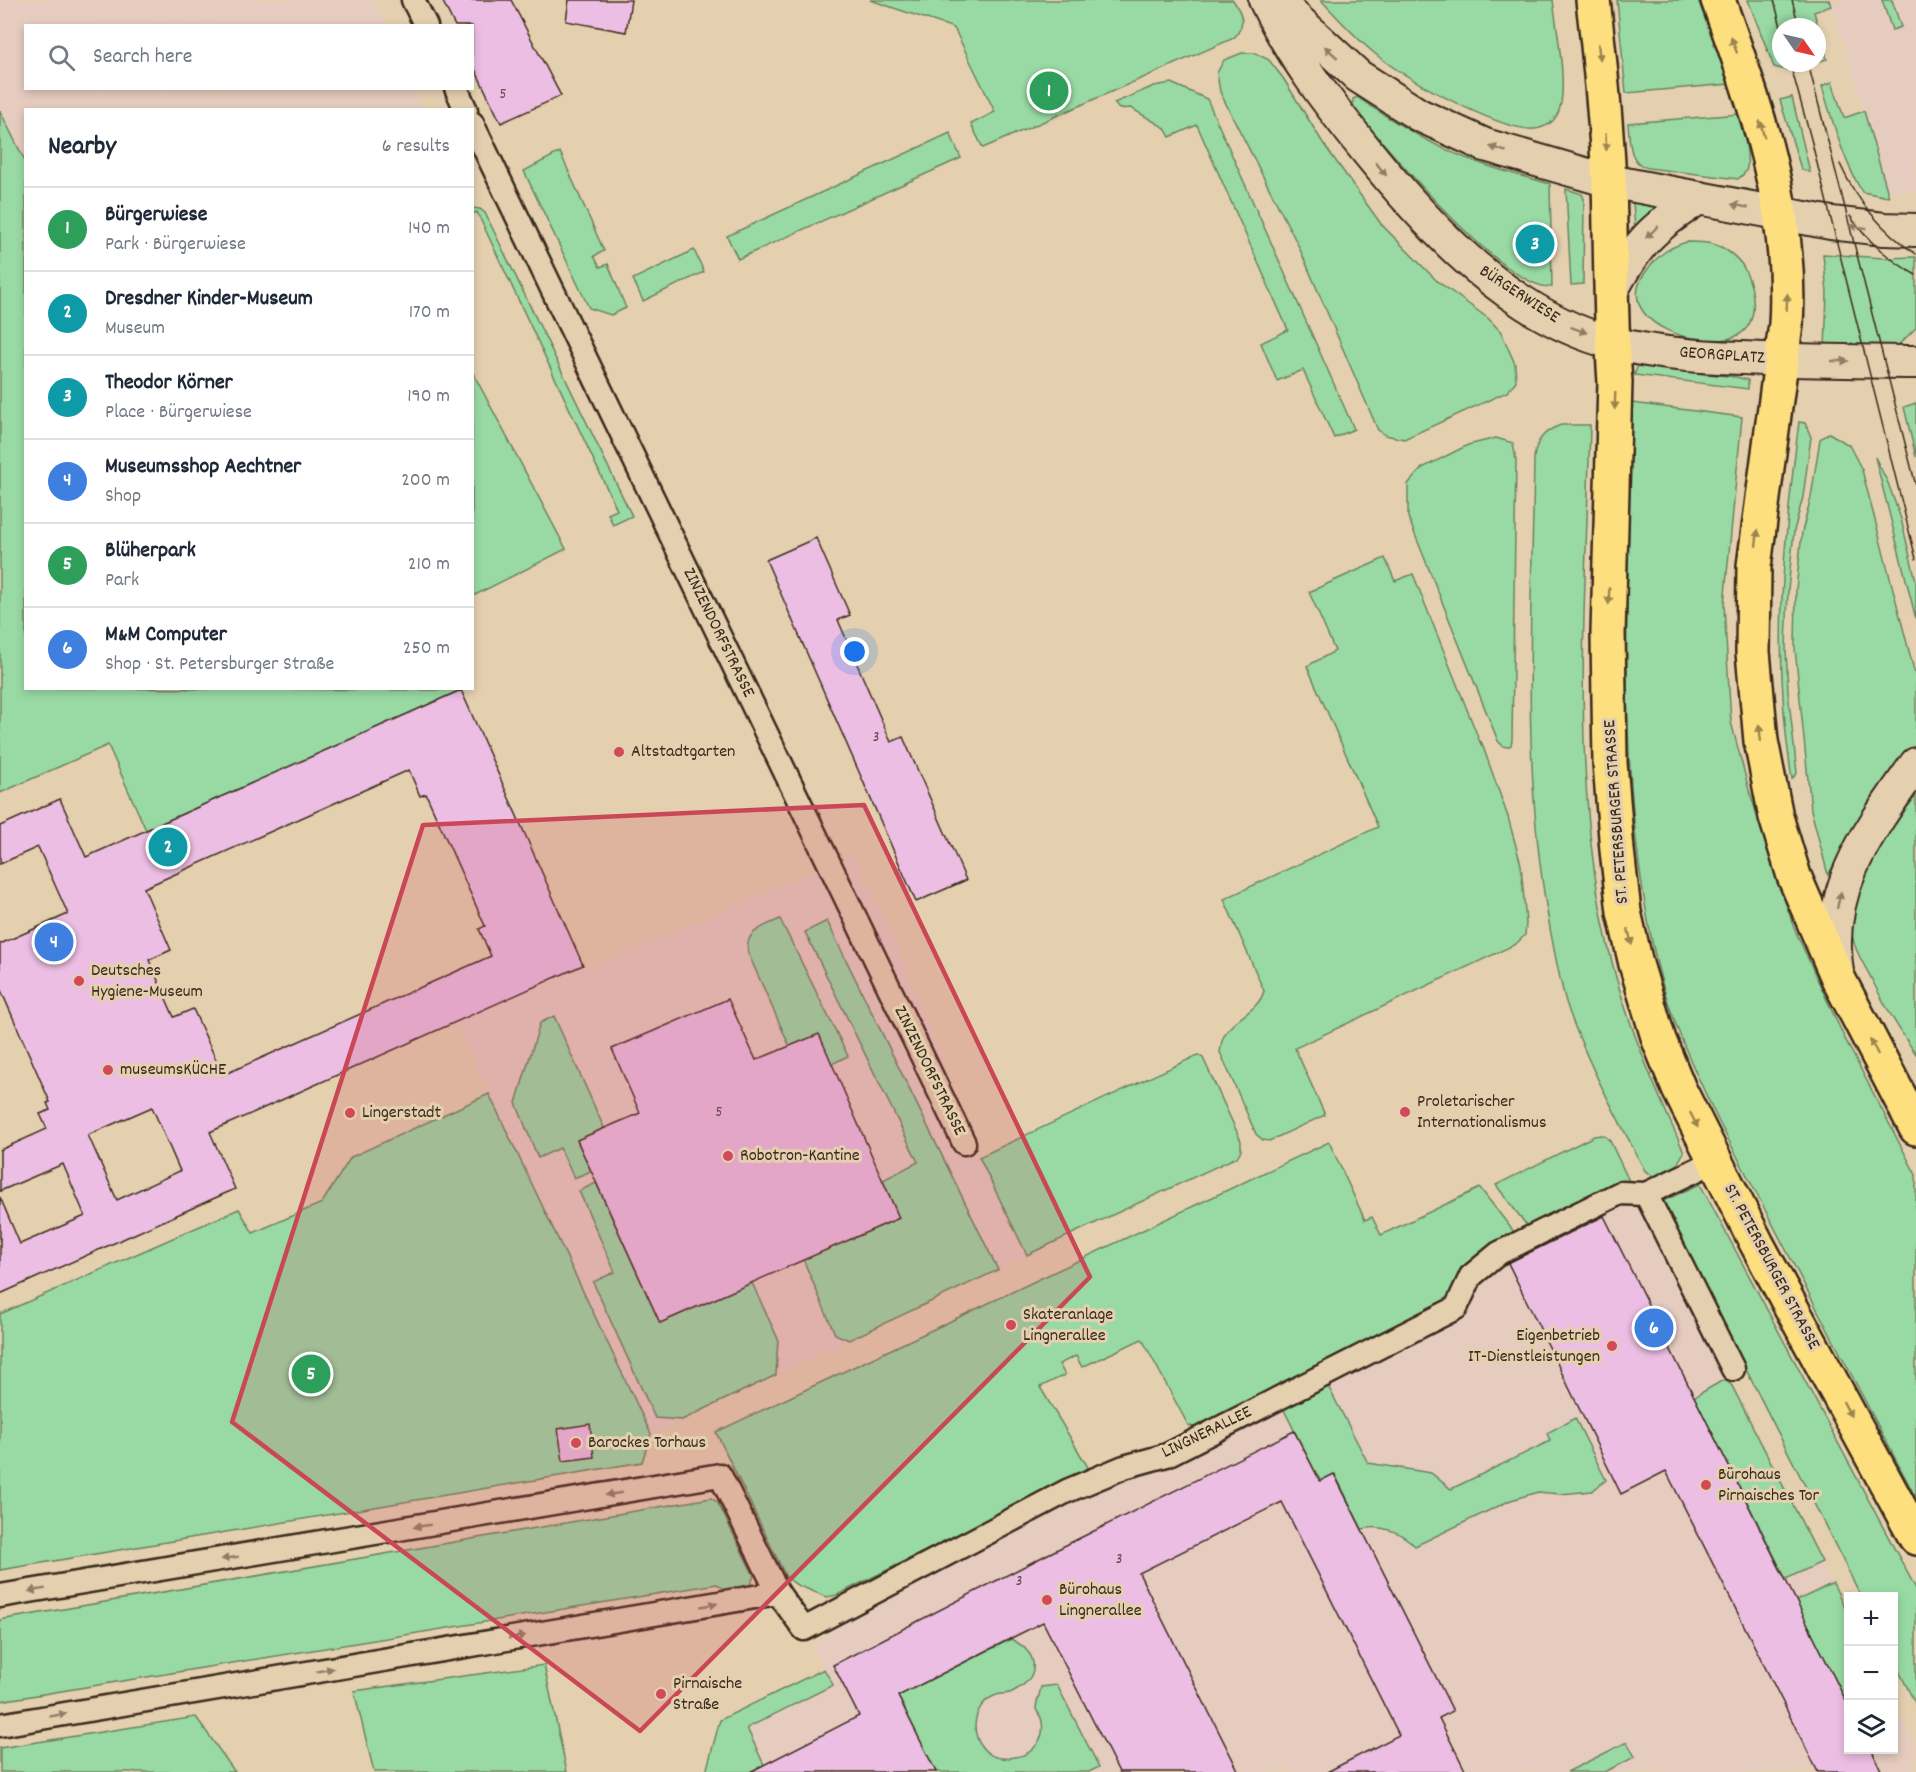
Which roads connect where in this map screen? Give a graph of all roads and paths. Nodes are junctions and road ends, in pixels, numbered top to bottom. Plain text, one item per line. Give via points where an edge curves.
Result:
1 (413, 0) edge
2 (1265, 0) edge
3 (1276, 0) edge
4 (1593, 0) edge
5 (1718, 0) edge
6 (425, 24) edge
7 (457, 90) edge
8 (465, 108) edge
9 (474, 127) edge
10 (1609, 181) junction
11 (1699, 198) junction
12 (1781, 214) junction
13 (1916, 230) edge
14 (1611, 292) junction
15 (1612, 343) junction
16 (1782, 360) junction
17 (1916, 362) edge
18 (1916, 764) edge
19 (1838, 978) junction
20 (1908, 1096) edge
21 (1916, 1128) edge
22 (964, 1143) dead end
23 (1715, 1161) junction
24 (1646, 1194) junction
25 (1733, 1369) dead end
26 (1916, 1538) edge
27 (778, 1593) junction
28 (0, 1596) edge
29 (0, 1725) edge

1 - 6 street
2 -> 15 main road, BÜRGERWIESE via 1282,35 1344,123 1431,225 1498,286 1565,325
10 -> 3 main road via 1485,145 1419,115 1358,76
4 -> 10 main road
12 -> 5 main road via 1748,81
7 - 8 street
9 - 22 street, ZINZENDORFSTRASSE
10 - 11 main road
10 - 14 main road
12 -> 11 main road
11 -> 14 main road via 1656,228 1638,247
13 -> 12 main road via 1857,227
16 -> 12 main road, GEORGPLATZ via 1788,293
14 - 15 main road
15 - 16 main road, GEORGPLATZ via 1695,357
15 -> 23 main road, ST. PETERSBURGER STRASSE via 1616,382 1608,633 1610,763 1624,912 1659,1040
16 -> 17 main road
19 -> 16 main road via 1794,876 1776,816 1761,741 1753,652 1754,566
19 -> 18 main road via 1835,925 1845,880 1874,824
20 -> 19 main road
20 - 21 main road
23 - 24 street, LINGNERALLEE
23 -> 26 main road, ST. PETERSBURGER STRASSE
24 - 25 street
24 - 27 street, LINGNERALLEE via 1620,1193 1528,1237 1499,1253 1471,1276 1456,1308 1167,1455 1124,1467 1067,1491 804,1629
27 -> 28 street, LINGNERALLEE via 720,1475
29 -> 27 street

